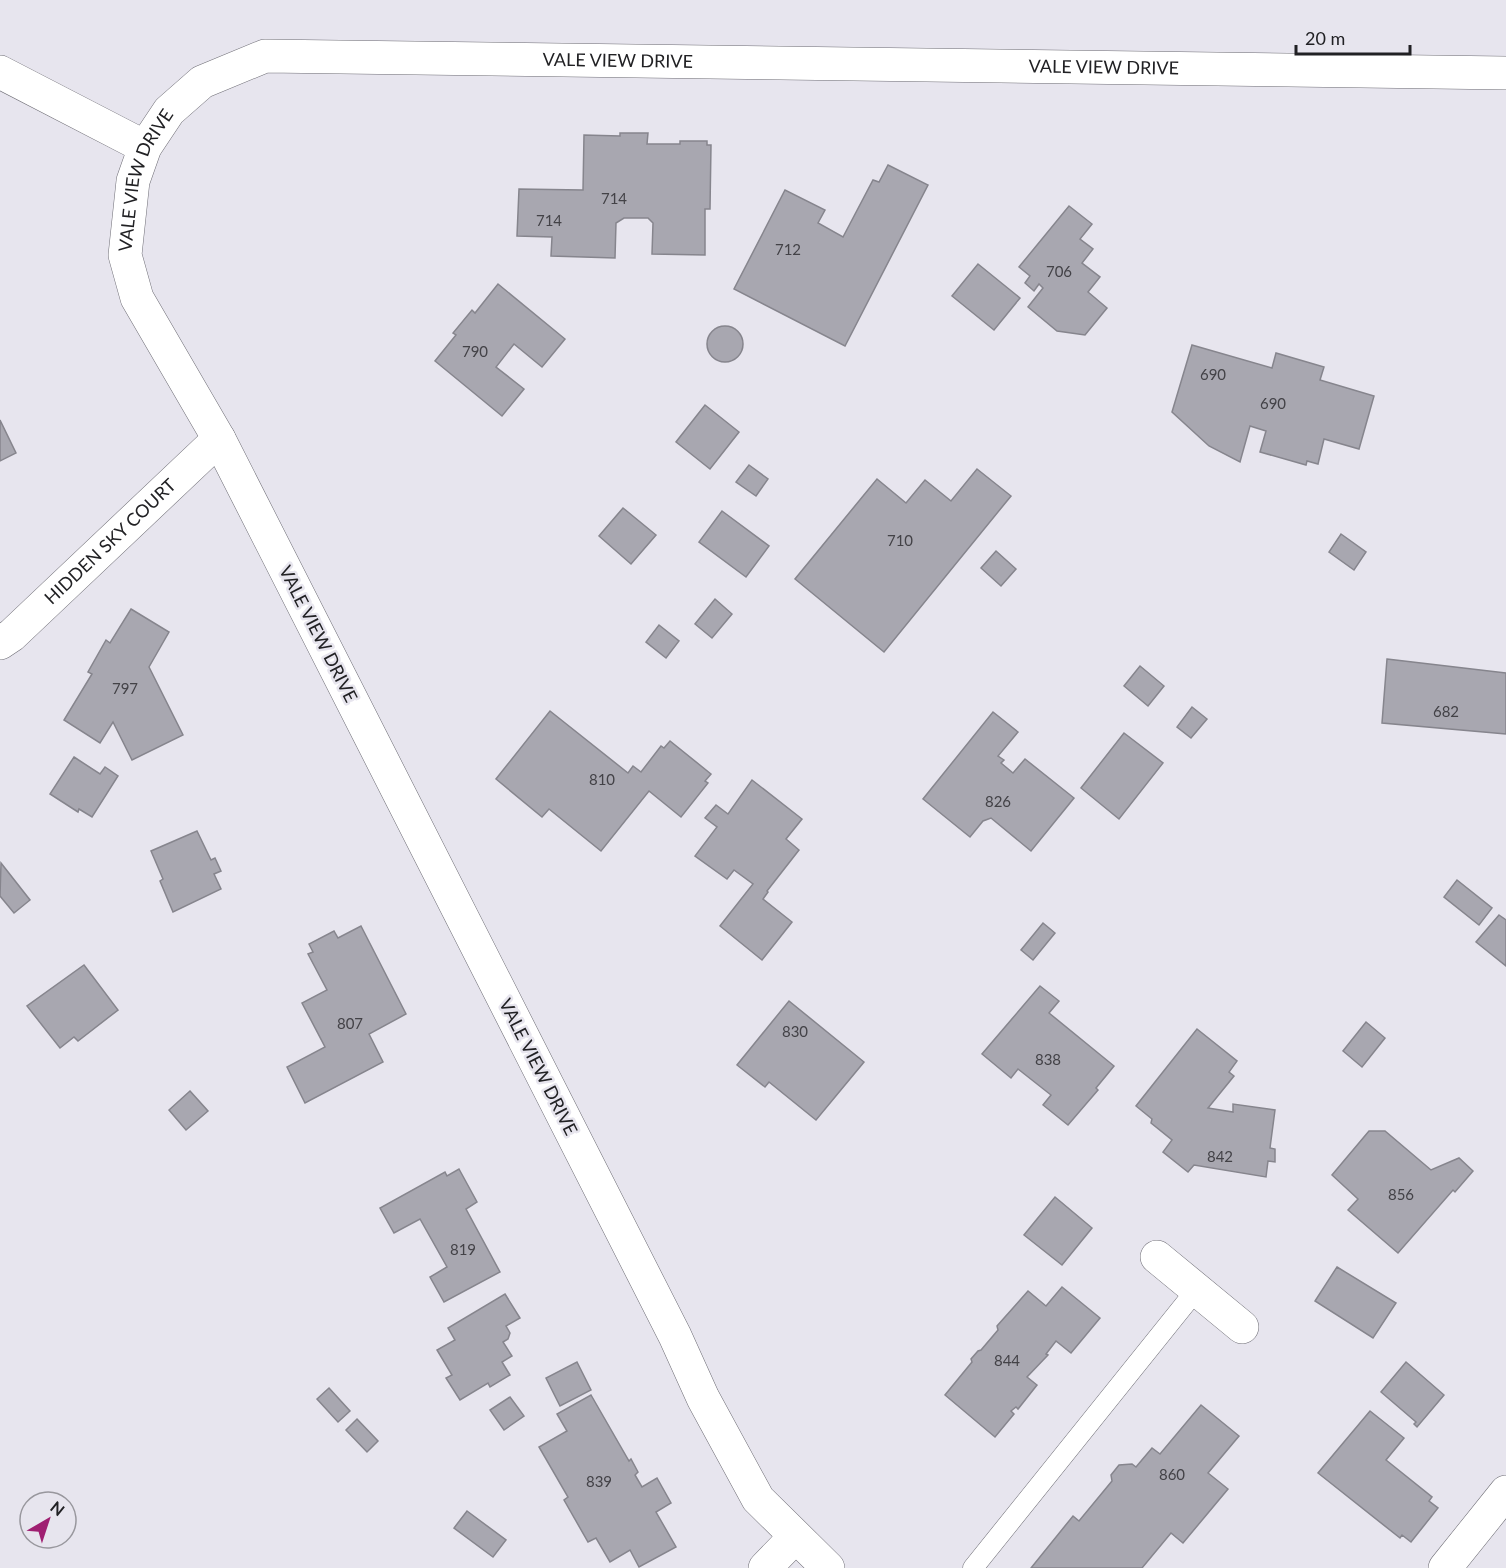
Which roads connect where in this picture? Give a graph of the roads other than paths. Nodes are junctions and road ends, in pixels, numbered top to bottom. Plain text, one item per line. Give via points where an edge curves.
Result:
1 (0, 72) edge
2 (1506, 73) edge
3 (145, 147) junction
4 (219, 439) junction
5 (0, 643) edge
6 (1157, 1257) dead end
7 (1197, 1289) junction
8 (1242, 1327) dead end
9 (1506, 1492) edge
10 (795, 1537) junction
11 (765, 1568) edge
12 (828, 1568) edge
13 (973, 1568) edge
14 (1445, 1568) edge

1 - 3 street
2 - 3 street, VALE VIEW DRIVE via 265,56 202,82 169,111
3 - 4 street, VALE VIEW DRIVE via 133,181 125,255 136,298
4 - 5 street, HIDDEN SKY COURT
4 - 10 street, VALE VIEW DRIVE via 704,1398 758,1499
6 - 7 street
7 - 8 street
7 - 13 lane
9 - 14 street
10 - 11 street
10 - 12 street, VALE VIEW DRIVE

